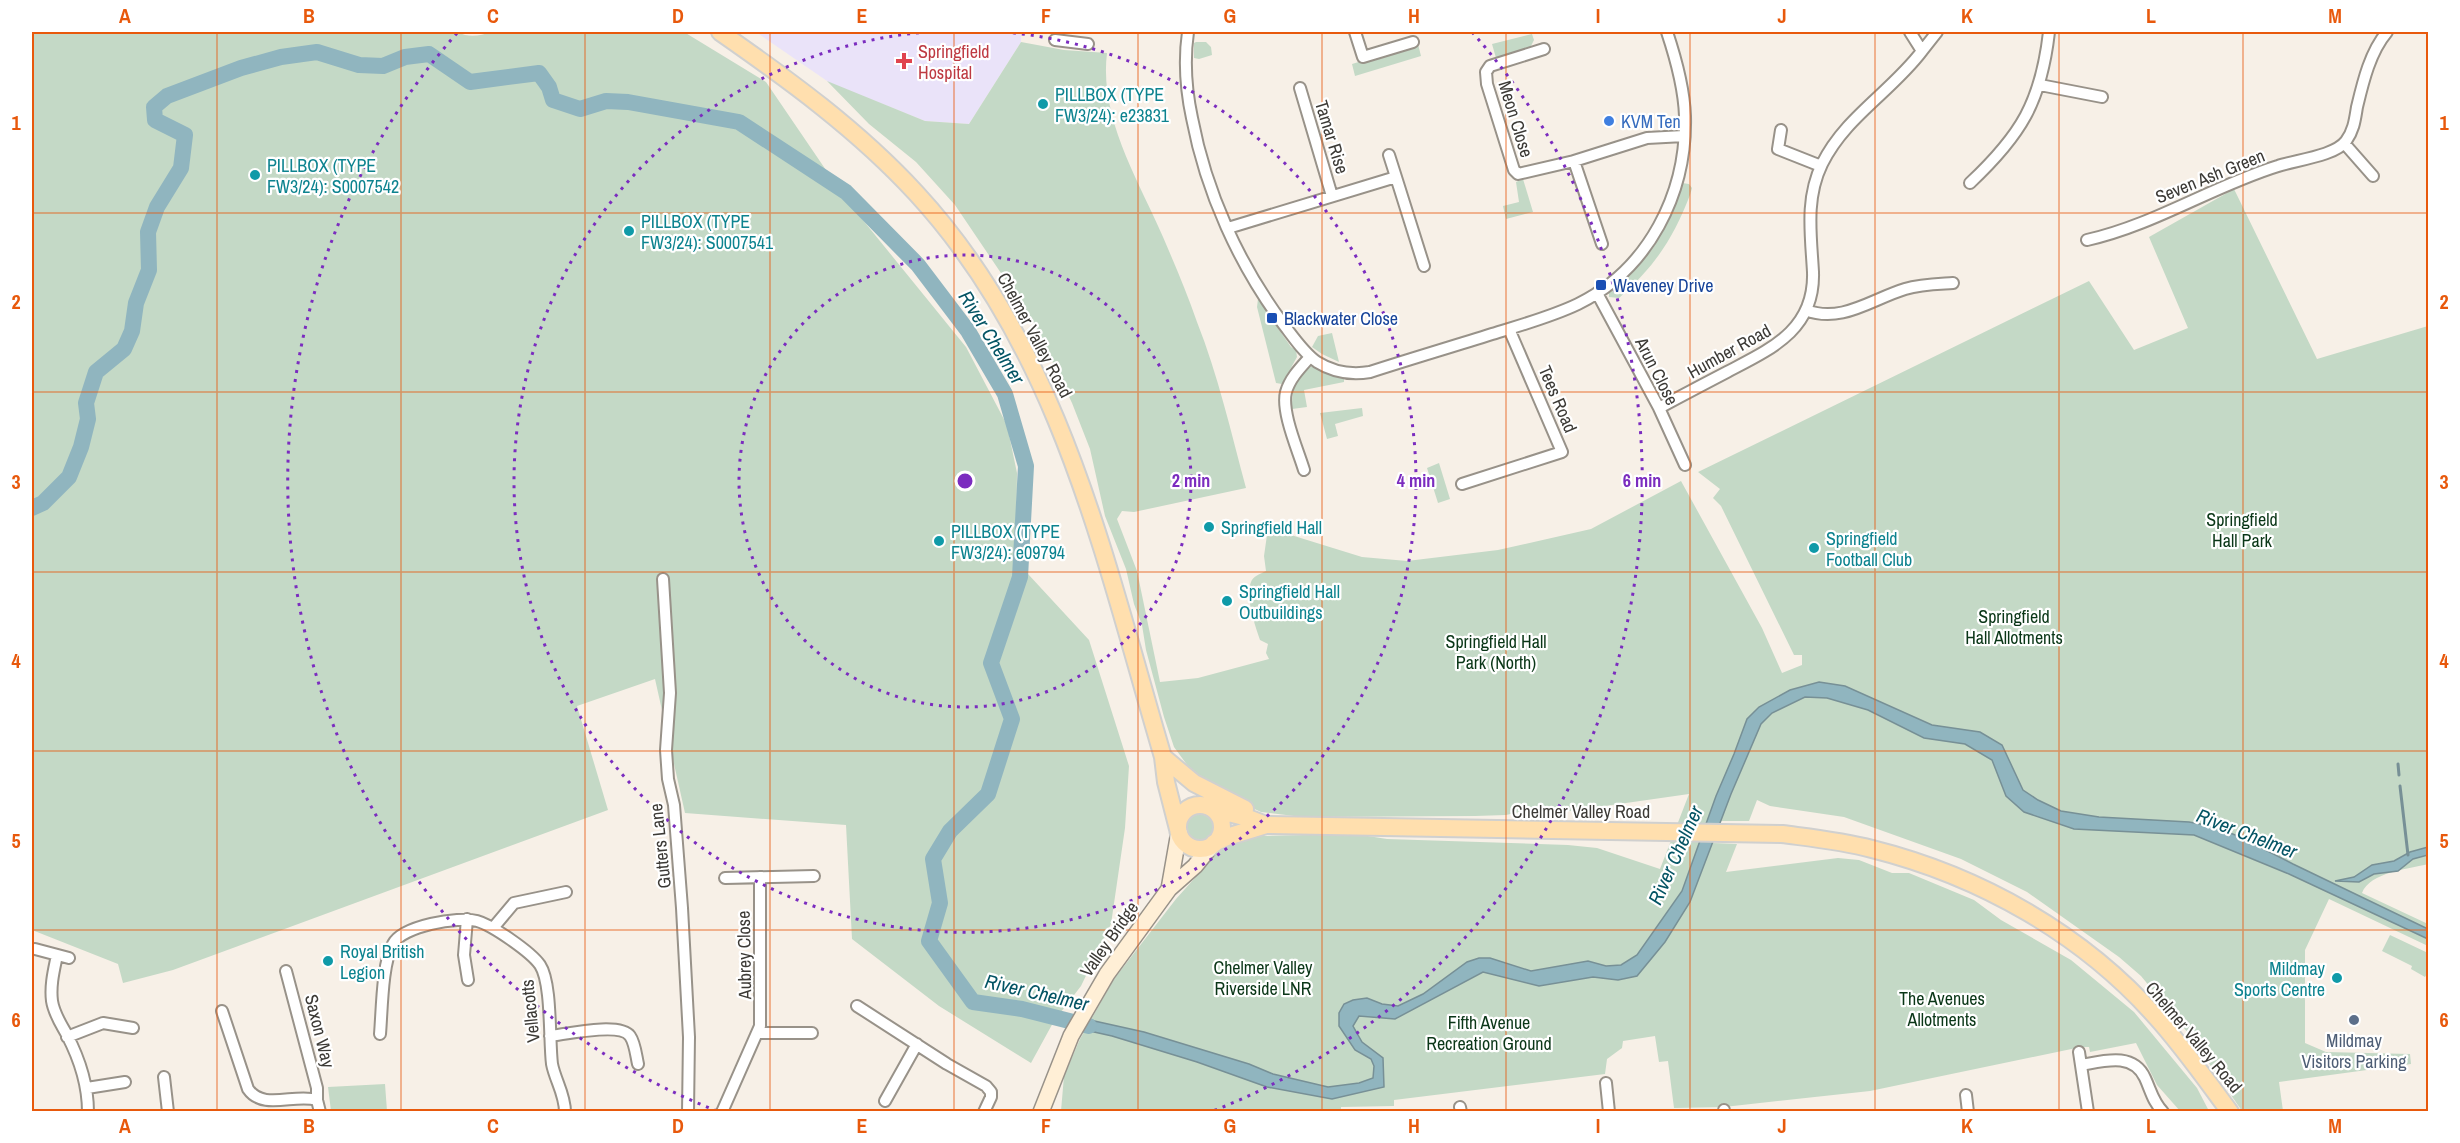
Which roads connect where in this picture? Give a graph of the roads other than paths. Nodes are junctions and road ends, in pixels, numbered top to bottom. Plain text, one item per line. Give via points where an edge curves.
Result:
1 (720, 32) edge
2 (1188, 32) edge
3 (1355, 32) edge
4 (1667, 32) edge
5 (1910, 32) edge
6 (1937, 32) edge
7 (2049, 32) edge
8 (2387, 32) edge
9 (1070, 37) edge
10 (1055, 40) dead end
11 (1413, 42) dead end
12 (1088, 44) dead end
13 (1544, 49) dead end
14 (1922, 51) junction
15 (2040, 85) junction
16 (1300, 88) dead end
17 (2102, 97) dead end
18 (1781, 130) dead end
19 (1684, 136) junction
20 (2344, 143) junction
21 (1389, 155) dead end
22 (1575, 161) junction
23 (1821, 166) junction
24 (2373, 176) dead end
25 (1396, 177) junction
26 (1970, 183) dead end
27 (1332, 196) junction
28 (1228, 228) junction
29 (2087, 240) dead end
30 (1602, 244) dead end
31 (1425, 266) dead end
32 (1953, 283) dead end
33 (1597, 293) junction
34 (1806, 310) junction
35 (1509, 329) junction
36 (1310, 357) junction
37 (1659, 408) junction
38 (1685, 465) dead end
39 (1304, 470) dead end
40 (1462, 484) dead end
41 (663, 579) dead end
42 (1163, 757) junction
43 (1209, 808) junction
44 (1266, 825) junction
45 (1303, 826) junction
46 (1179, 830) junction
47 (1213, 844) junction
48 (814, 876) dead end
49 (760, 877) junction
50 (725, 878) dead end
51 (1169, 889) junction
52 (566, 892) dead end
53 (467, 919) junction
54 (494, 928) junction
55 (35, 949) dead end
56 (57, 955) junction
57 (69, 958) dead end
58 (286, 971) dead end
59 (468, 980) dead end
60 (857, 1006) dead end
61 (222, 1011) dead end
62 (133, 1028) dead end
63 (759, 1033) junction
64 (812, 1033) dead end
65 (380, 1034) dead end
66 (550, 1036) junction
67 (68, 1037) junction
68 (917, 1044) junction
69 (2079, 1052) dead end
70 (638, 1064) dead end
71 (2081, 1065) junction
72 (165, 1077) dead end
73 (125, 1082) dead end
74 (1606, 1083) dead end
75 (87, 1088) junction
76 (1966, 1095) dead end
77 (885, 1101) dead end
78 (319, 1106) edge
79 (88, 1112) edge
80 (168, 1112) edge
81 (565, 1112) edge
82 (688, 1112) edge
83 (722, 1112) edge
84 (984, 1112) edge
85 (1041, 1112) edge
86 (1609, 1112) edge
87 (1968, 1112) edge
88 (2088, 1112) edge
89 (2163, 1112) edge
90 (2230, 1112) edge

1 - 42 main road, Chelmer Valley Road via 832,115 916,193 984,279 1037,373 1064,435
2 - 28 street via 1186,71 1192,117 1208,178
3 - 11 street via 1363,57
4 - 19 street via 1683,95
5 - 14 street
6 - 14 street, Humber Road
7 - 15 street
8 - 20 street via 2374,54 2354,127
9 - 10 street
9 - 12 street
13 - 22 street, Meon Close via 1490,66 1487,84 1518,174
14 - 23 street, Humber Road via 1904,73 1853,119
15 - 17 street
15 - 26 street via 2008,143
16 - 27 street, Tamar Rise
18 - 23 street via 1778,149
19 - 22 street, Meon Close via 1647,138
19 - 33 street via 1677,183 1656,233 1630,266
20 - 24 street
20 - 29 street, Seven Ash Green
21 - 25 street
22 - 30 street
23 - 34 street, Humber Road via 1810,206 1813,285
25 - 27 street, Tamar Rise
25 - 31 street
27 - 28 street, Tamar Rise
28 - 36 street via 1263,295
32 - 34 street via 1904,289 1840,314
33 - 35 street via 1561,311
33 - 37 street, Arun Close
34 - 37 street, Humber Road via 1775,346
35 - 36 street via 1363,373 1329,368
35 - 40 street, Tees Road via 1562,452
36 - 39 street via 1291,381 1285,405
37 - 38 street, Arun Close
41 - 82 street, Gutters Lane via 670,693 666,750 682,908
42 - 43 main road, Chelmer Valley Road via 1184,786
42 - 45 main road via 1194,783 1234,805
42 - 46 main road, Chelmer Valley Road
43 - 44 main road, Chelmer Valley Road
43 - 46 main road via 1195,806 1186,811
43 - 47 main road via 1222,826
44 - 45 main road, Chelmer Valley Road
44 - 47 main road, Chelmer Valley Road
45 - 90 main road, Chelmer Valley Road via 1759,832 1871,848 1955,876 2037,918 2076,944 2157,1018
46 - 47 main road via 1183,841 1191,847 1203,849
46 - 51 street, Valley Bridge
47 - 51 street, Valley Bridge via 1196,866
48 - 49 street
49 - 50 street
49 - 63 street, Aubrey Close
51 - 85 street, Valley Bridge via 1107,974 1071,1036
52 - 54 street via 514,903
53 - 54 street, Vellacotts
53 - 59 street
53 - 65 street, Vellacotts via 416,927 395,940 388,960
54 - 66 street, Vellacotts via 534,957 544,972
55 - 56 street
56 - 57 street
56 - 67 street via 52,1002
58 - 78 street, Saxon Way
60 - 68 street
61 - 78 street via 253,1096 265,1100 298,1097
62 - 67 street via 103,1023
63 - 64 street
63 - 83 street, Aubrey Close
66 - 70 street via 624,1030 631,1038
66 - 81 street, Vellacotts via 553,1067
67 - 75 street
68 - 77 street
68 - 84 street via 986,1086 991,1097
69 - 71 street
71 - 88 street
71 - 89 street via 2131,1062 2139,1068
72 - 80 street
73 - 75 street
74 - 86 street
75 - 79 street
76 - 87 street

